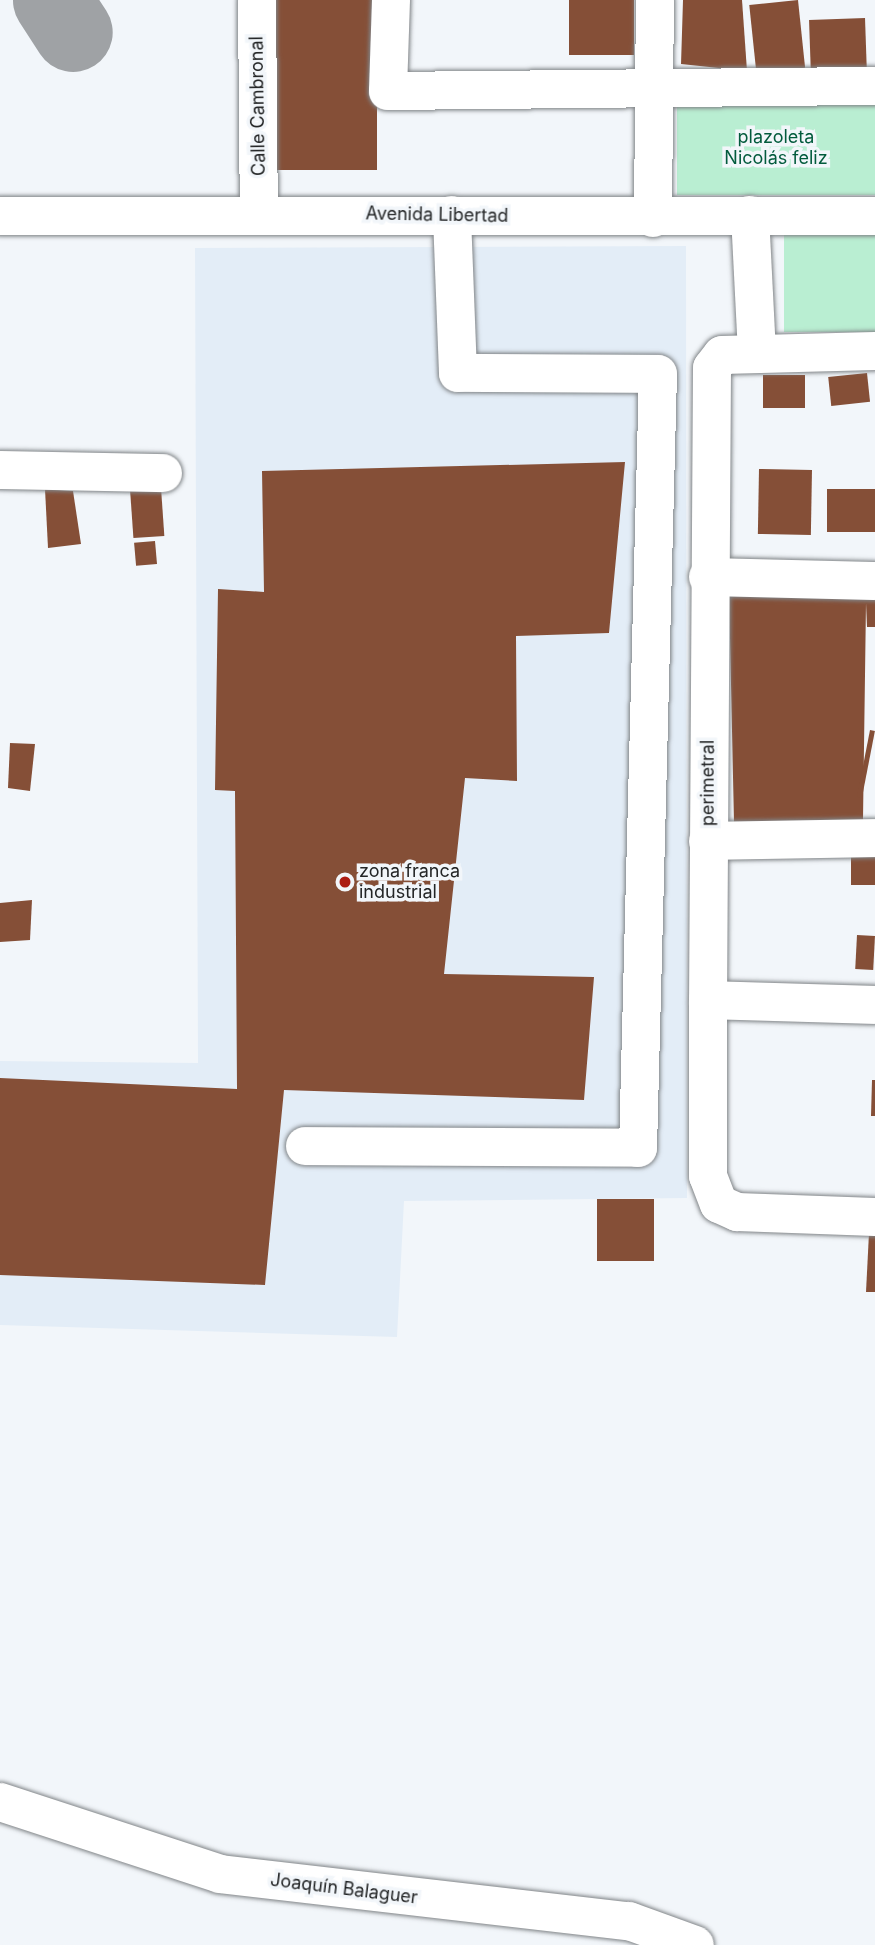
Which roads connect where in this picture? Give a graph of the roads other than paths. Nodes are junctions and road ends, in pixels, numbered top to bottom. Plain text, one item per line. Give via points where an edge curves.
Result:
1 (257, 0) edge
2 (391, 0) edge
3 (655, 0) edge
4 (655, 86) junction
5 (875, 86) edge
6 (260, 212) junction
7 (452, 215) junction
8 (750, 215) junction
9 (0, 216) edge
10 (875, 216) edge
11 (653, 218) junction
12 (875, 351) edge
13 (757, 352) junction
14 (0, 470) edge
15 (163, 473) dead end
16 (708, 577) junction
17 (875, 581) edge
18 (875, 838) edge
19 (708, 841) junction
20 (708, 1000) junction
21 (875, 1005) edge
22 (305, 1146) dead end
23 (875, 1217) edge
24 (0, 1802) edge
25 (695, 1945) edge

1 - 6 street, Calle Cambronal
2 - 4 street via 388,91
3 - 4 street
4 - 5 street
4 - 11 street
6 - 7 street, Avenida Libertad
6 - 9 street, Avenida Libertad
7 - 11 street, Avenida Libertad
7 - 22 street via 458,373 657,374 638,1148
8 - 10 street, Avenida Libertad
8 - 11 street, Avenida Libertad
8 - 13 street
12 - 13 street
13 - 16 street, perimetral via 716,360
14 - 15 street
16 - 17 street
16 - 19 street, perimetral
18 - 19 street
19 - 20 street, perimetral
20 - 21 street
20 - 23 street, perimetral via 708,1176 719,1204 737,1212
24 - 25 street, Joaquín Balaguer via 220,1874 629,1921

